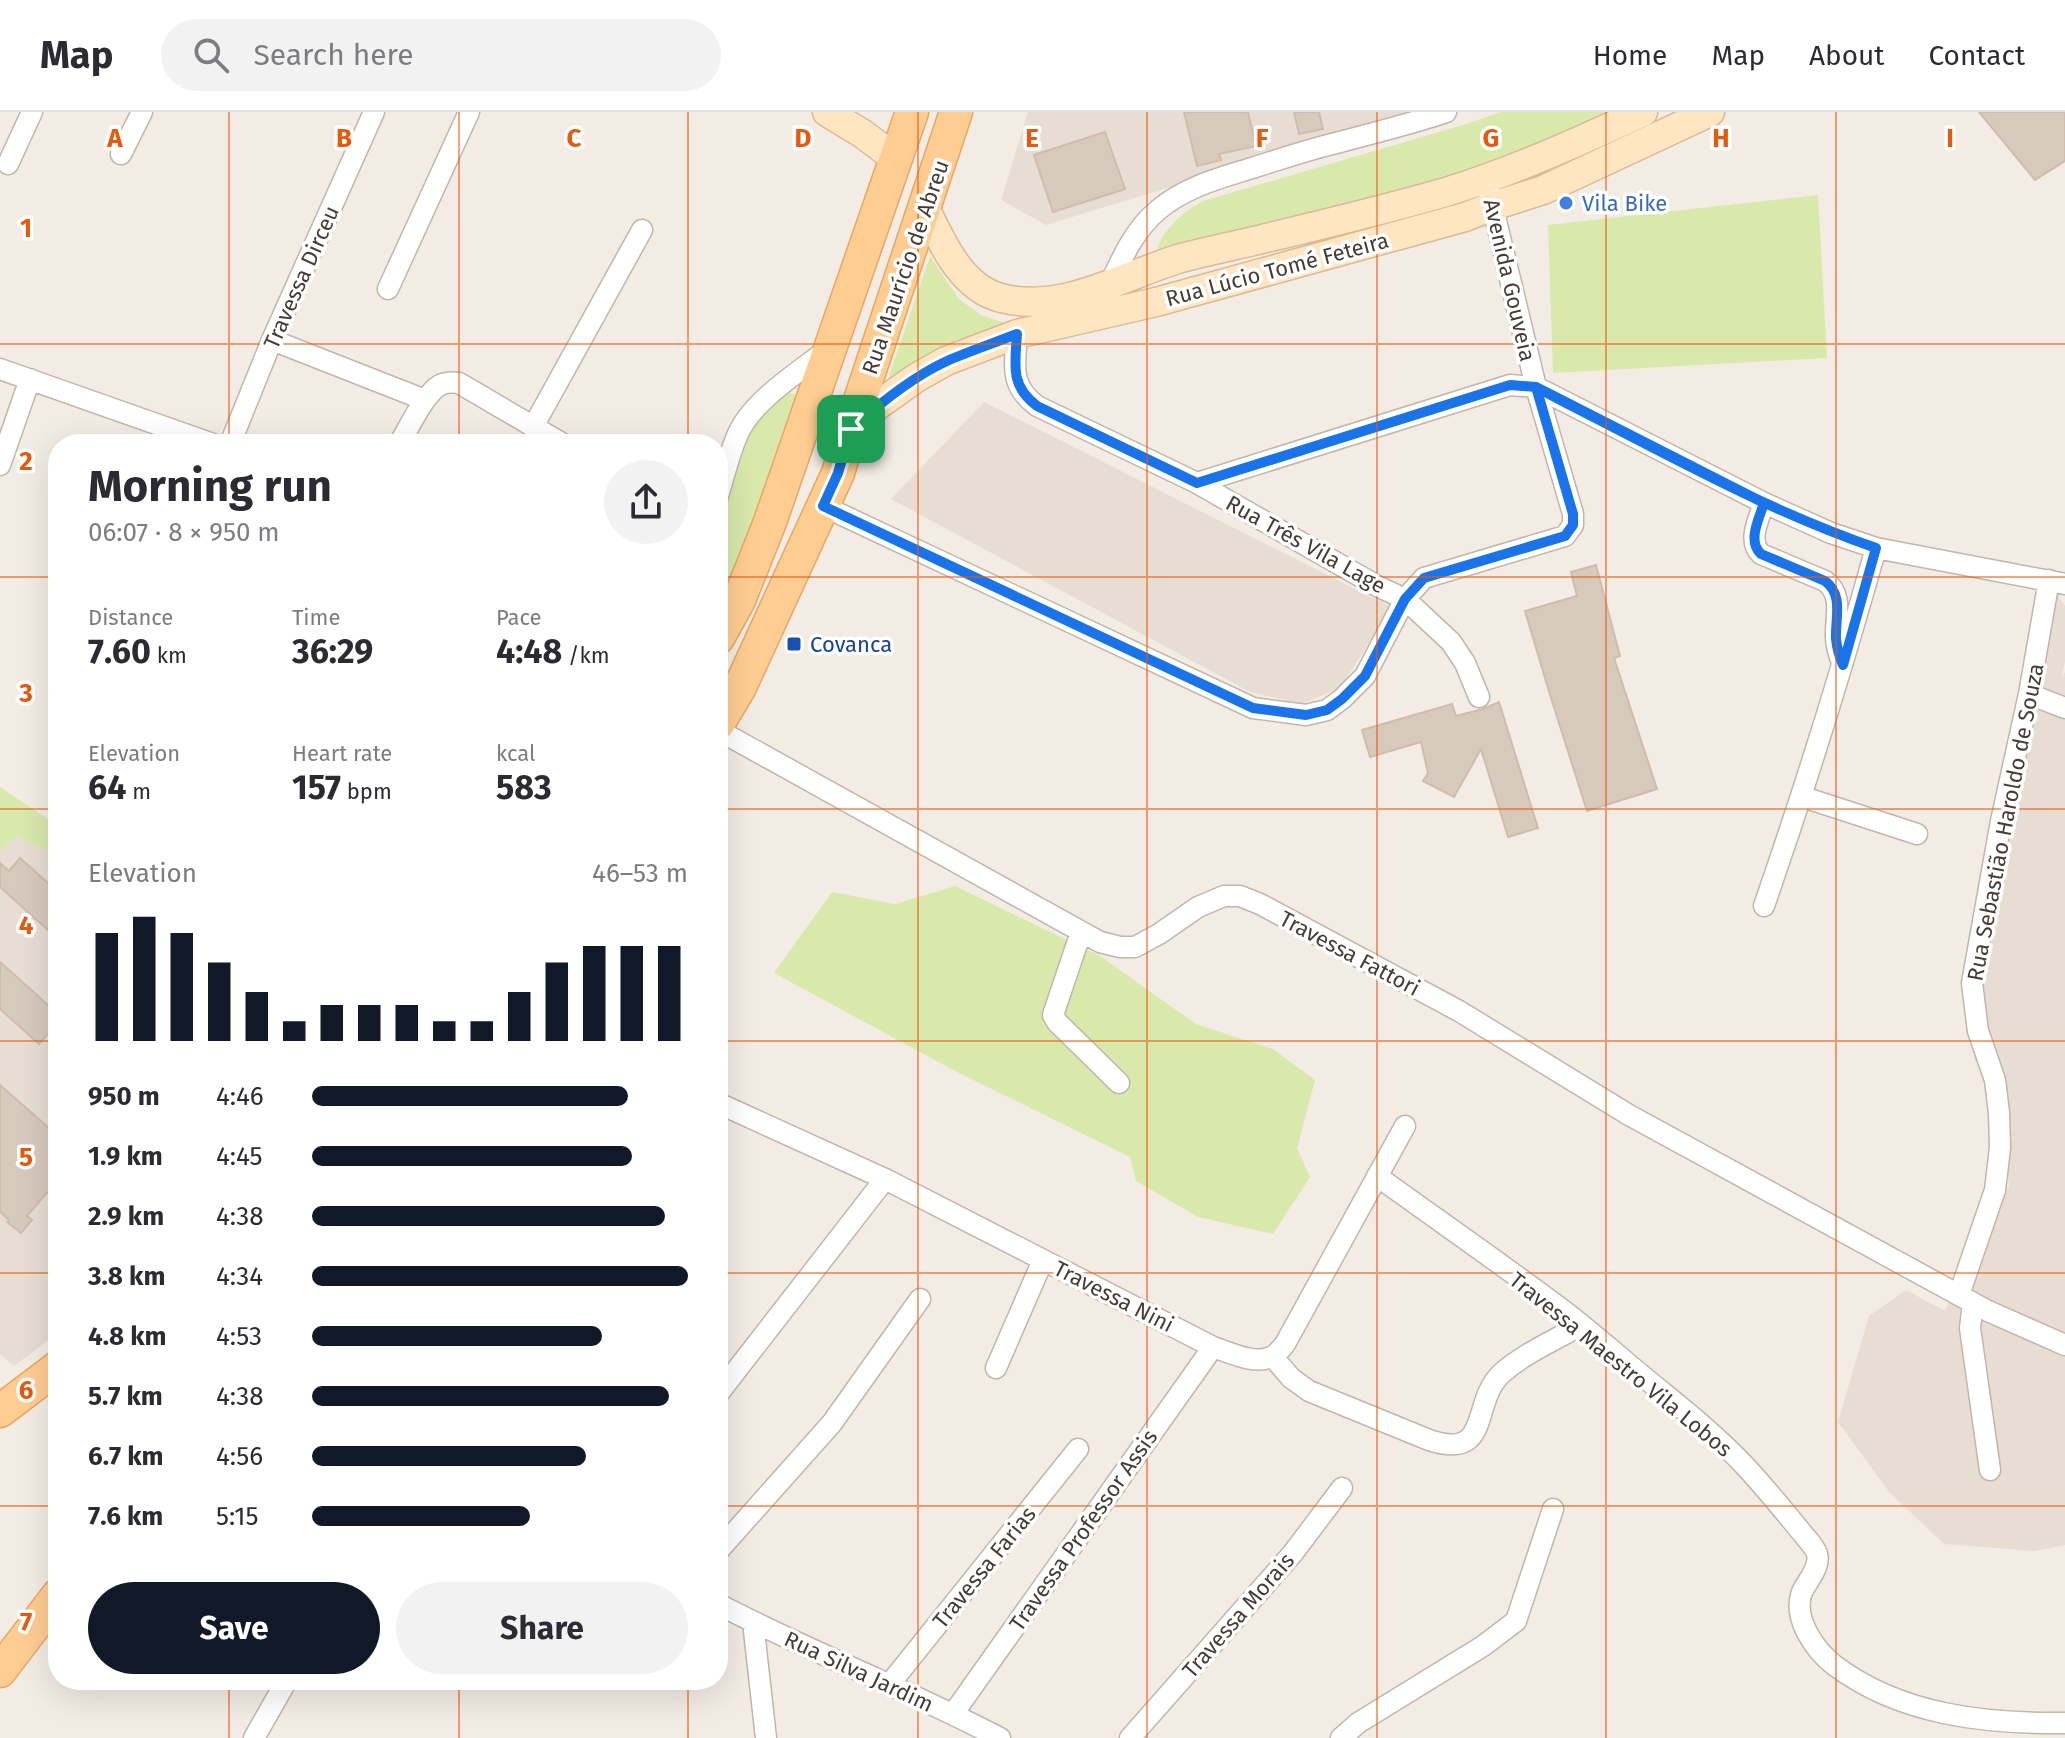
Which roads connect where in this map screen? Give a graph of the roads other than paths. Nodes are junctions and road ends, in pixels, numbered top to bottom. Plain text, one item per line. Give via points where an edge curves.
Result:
1 (32, 112) edge
2 (142, 112) edge
3 (374, 112) edge
4 (469, 112) edge
5 (827, 112) edge
6 (912, 112) edge
7 (956, 112) edge
8 (1446, 112) edge
9 (1643, 112) edge
10 (1710, 112) edge
11 (121, 154) dead end
12 (896, 159) junction
13 (8, 164) dead end
14 (1489, 192) junction
15 (925, 208) junction
16 (642, 230) dead end
17 (1109, 286) junction
18 (388, 289) dead end
19 (1017, 334) junction
20 (272, 340) junction
21 (831, 346) junction
22 (0, 369) edge
23 (30, 379) junction
24 (1536, 387) junction
25 (425, 400) junction
26 (533, 427) junction
27 (851, 429) junction
28 (185, 434) edge
29 (234, 434) edge
30 (405, 434) edge
31 (545, 434) edge
32 (728, 463) edge
33 (0, 465) edge
34 (1197, 483) junction
35 (1764, 503) junction
36 (823, 506) junction
37 (1876, 548) junction
38 (2057, 582) edge
39 (1405, 599) junction
40 (728, 620) edge
41 (1843, 665) junction
42 (729, 690) edge
43 (2029, 694) junction
44 (1479, 697) dead end
45 (2065, 708) edge
46 (728, 733) edge
47 (1803, 797) junction
48 (1917, 834) dead end
49 (1764, 906) dead end
50 (1081, 932) junction
51 (1119, 1083) dead end
52 (728, 1108) edge
53 (1405, 1126) dead end
54 (1377, 1176) junction
55 (885, 1179) junction
56 (1043, 1260) junction
57 (920, 1299) dead end
58 (1966, 1299) junction
59 (1581, 1325) junction
60 (2065, 1345) edge
61 (1213, 1347) junction
62 (1273, 1357) junction
63 (996, 1368) dead end
64 (48, 1375) edge
65 (728, 1381) edge
66 (0, 1411) edge
67 (1078, 1449) dead end
68 (1990, 1470) dead end
69 (1342, 1488) dead end
70 (1553, 1509) dead end
71 (728, 1540) edge
72 (48, 1608) edge
73 (728, 1609) edge
74 (753, 1622) junction
75 (0, 1671) edge
76 (889, 1685) junction
77 (281, 1690) edge
78 (953, 1714) junction
79 (2065, 1723) edge
80 (254, 1738) edge
81 (766, 1738) edge
82 (1000, 1738) edge
83 (1130, 1738) edge
84 (1341, 1738) edge

1 - 13 street
2 - 11 street
3 - 20 street, Travessa Dirceu
4 - 18 street
5 - 12 main road
6 - 12 main road
7 - 15 main road, Rua Maurício de Abreu
8 - 17 street via 1192,189 1144,223
9 - 14 main road, Rua Lúcio Tomé Feteira via 1557,151
10 - 14 main road, Rua Lúcio Tomé Feteira via 1543,190
12 - 21 main road
14 - 17 main road, Rua Lúcio Tomé Feteira via 1181,258
14 - 19 main road, Rua Lúcio Tomé Feteira via 1465,217 1156,302
14 - 24 street, Avenida Gouveia
15 - 17 main road, Rua Lúcio Tomé Feteira via 962,272 986,293 1016,301 1048,300
15 - 27 main road, Rua Maurício de Abreu
16 - 26 street
19 - 27 main road, Rua Lúcio Tomé Feteira via 916,378
19 - 34 street, Rua Três Vila Lage via 1017,381 1026,398
20 - 25 street
20 - 29 street, Travessa Dirceu
21 - 32 street via 751,412 737,433
21 - 40 main road via 770,522
22 - 23 street
23 - 28 street
23 - 33 street
24 - 34 street via 1510,385
24 - 35 street, Avenida Gouveia
24 - 39 street via 1573,525 1552,541 1424,578
25 - 26 street via 440,385 459,383
25 - 30 street
26 - 31 street
27 - 36 main road, Rua Maurício de Abreu
34 - 39 street, Rua Três Vila Lage
35 - 37 street, Avenida Gouveia
35 - 41 street via 1755,548 1833,587
36 - 39 street via 1253,708 1278,712 1306,715 1342,699 1365,676
36 - 42 main road, Rua Maurício de Abreu
37 - 38 street, Avenida Gouveia
37 - 41 street
38 - 43 street, Rua Sebastião Haroldo de Souza
39 - 44 street, Rua Três Vila Lage via 1451,642
41 - 47 street
43 - 45 street
43 - 58 street, Rua Sebastião Haroldo de Souza via 1972,983 1978,1031 1995,1080 2000,1148 1995,1190
46 - 50 street, Travessa Fattori
47 - 48 street
47 - 49 street
50 - 51 street via 1053,1015
50 - 58 street, Travessa Fattori via 1100,942 1135,947 1211,900 1240,896 1260,904
52 - 55 street, Travessa Nini
53 - 54 street
54 - 59 street, Travessa Maestro Vila Lobos
54 - 62 street
55 - 56 street, Travessa Nini
55 - 65 street
56 - 61 street, Travessa Nini
56 - 63 street
57 - 71 street via 832,1423
58 - 60 street, Travessa Fattori
58 - 68 street
59 - 62 street via 1500,1375 1476,1428 1456,1446 1309,1391
59 - 79 street, Travessa Maestro Vila Lobos via 1743,1464 1810,1543 1817,1565 1801,1594 1802,1622 1831,1663 1895,1700 1945,1714
61 - 62 street, Travessa Nini via 1248,1358
61 - 78 street, Travessa Professor Assis
64 - 66 main road
67 - 76 street, Travessa Farias
69 - 83 street, Travessa Morais via 1293,1553
70 - 84 street via 1516,1621
72 - 75 main road
73 - 74 street, Rua Silva Jardim
74 - 76 street, Rua Silva Jardim
74 - 81 street
76 - 78 street, Rua Silva Jardim
77 - 80 street
78 - 82 street, Rua Silva Jardim

